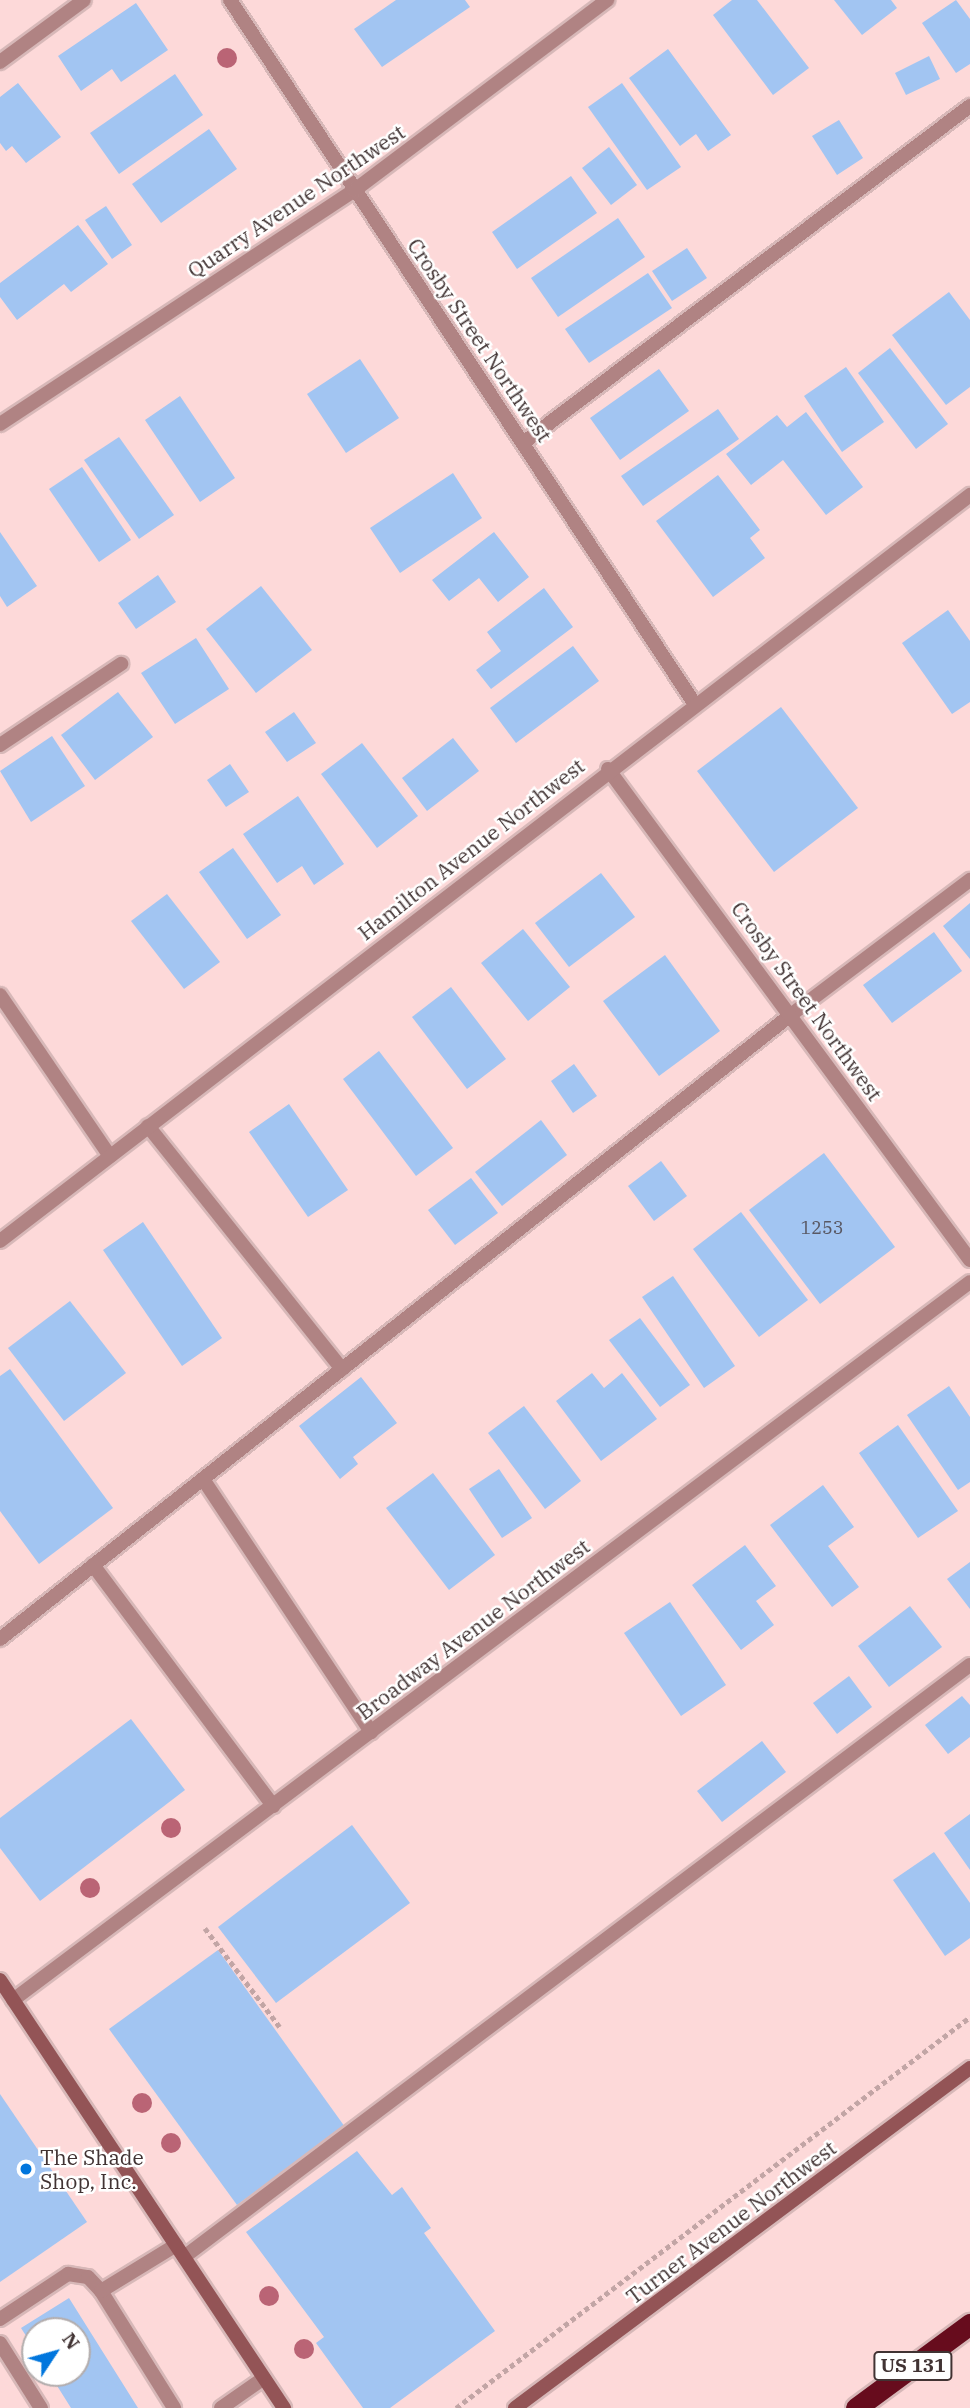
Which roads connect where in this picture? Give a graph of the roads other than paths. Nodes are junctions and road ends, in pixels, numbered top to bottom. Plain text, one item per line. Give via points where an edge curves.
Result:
1 (84, 0) edge
2 (230, 0) edge
3 (607, 0) edge
4 (0, 62) edge
5 (970, 106) edge
6 (355, 190) junction
7 (0, 424) edge
8 (523, 443) junction
9 (970, 495) edge
10 (121, 664) dead end
11 (694, 703) junction
12 (0, 745) edge
13 (608, 769) junction
14 (970, 880) edge
15 (0, 995) edge
16 (792, 1014) junction
17 (148, 1126) junction
18 (110, 1156) junction
19 (0, 1241) edge
20 (970, 1260) edge
21 (970, 1282) edge
22 (342, 1369) junction
23 (203, 1479) junction
24 (93, 1565) junction
25 (0, 1639) edge
26 (970, 1665) edge
27 (371, 1732) junction
28 (273, 1806) junction
29 (0, 1980) edge
30 (13, 2000) junction
31 (0, 2009) edge
32 (970, 2068) edge
33 (180, 2251) junction
34 (101, 2291) junction
35 (0, 2319) edge
36 (970, 2324) edge
37 (0, 2343) edge
38 (264, 2378) junction
39 (41, 2408) edge
40 (174, 2408) edge
41 (221, 2408) edge
42 (284, 2408) edge
43 (515, 2408) edge
44 (856, 2408) edge

1 - 4 street
2 - 6 street, Crosby Street Northwest
3 - 6 street, Quarry Avenue Northwest
5 - 8 street
6 - 7 street, Quarry Avenue Northwest
6 - 8 street, Crosby Street Northwest
8 - 11 street, Crosby Street Northwest
9 - 11 street, Hamilton Avenue Northwest
10 - 12 street
11 - 13 street, Hamilton Avenue Northwest
13 - 16 street, Crosby Street Northwest
13 - 17 street, Hamilton Avenue Northwest
14 - 16 street
15 - 18 street
16 - 20 street, Crosby Street Northwest
16 - 22 street
17 - 18 street, Hamilton Avenue Northwest
17 - 22 street
18 - 19 street, Hamilton Avenue Northwest
21 - 27 street, Broadway Avenue Northwest
22 - 23 street
23 - 24 street
23 - 27 street
24 - 25 street
24 - 28 street
26 - 33 street
27 - 28 street, Broadway Avenue Northwest
28 - 30 street, Broadway Avenue Northwest
29 - 30 main road
30 - 31 main road, Broadway Avenue Northwest
30 - 33 main road
32 - 43 main road, Turner Avenue Northwest
33 - 34 street
33 - 38 main road
34 - 35 street via 88,2277 72,2273
34 - 40 street
36 - 44 highway, US 131
37 - 39 street
38 - 41 street
38 - 42 main road

